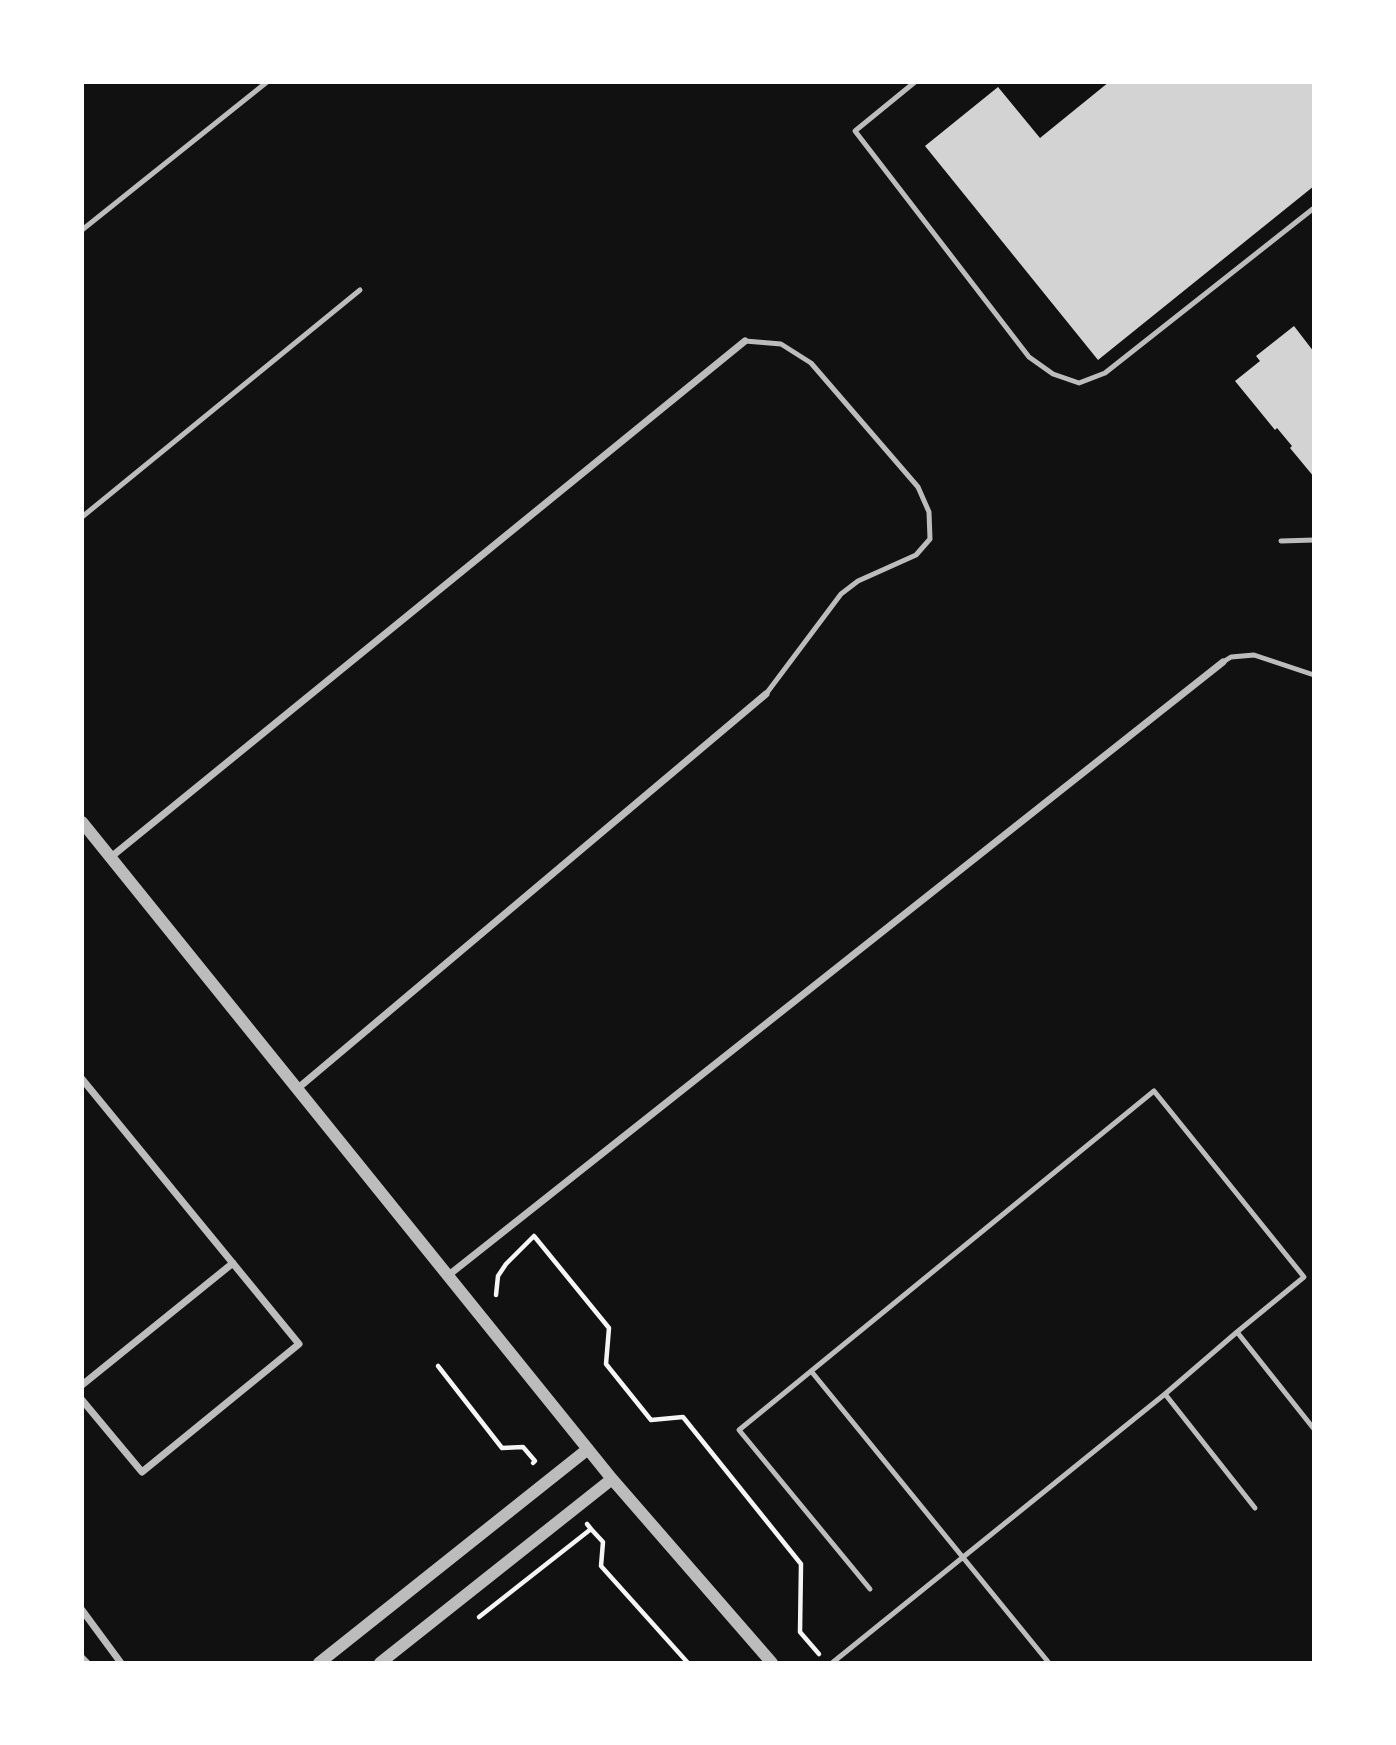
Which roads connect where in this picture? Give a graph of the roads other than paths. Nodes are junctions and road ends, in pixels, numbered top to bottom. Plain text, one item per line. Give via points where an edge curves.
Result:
1 (267, 82) edge
2 (915, 82) edge
3 (1314, 208) edge
4 (82, 230) edge
5 (360, 290) dead end
6 (745, 341) joint
7 (82, 517) edge
8 (1314, 540) edge
9 (1281, 541) dead end
10 (1223, 662) joint
11 (1314, 676) edge
12 (766, 694) joint
13 (82, 822) edge
14 (111, 858) junction
15 (82, 1079) edge
16 (297, 1089) junction
17 (233, 1263) junction
18 (450, 1274) junction
19 (1237, 1332) junction
20 (811, 1371) junction
21 (82, 1385) edge
22 (1164, 1394) junction
23 (82, 1400) edge
24 (1314, 1429) edge
25 (588, 1450) junction
26 (612, 1479) junction
27 (1255, 1508) dead end
28 (962, 1557) junction
29 (870, 1589) dead end
30 (82, 1610) edge
31 (82, 1658) edge
32 (86, 1663) edge
33 (121, 1663) edge
34 (319, 1663) edge
35 (380, 1663) edge
36 (772, 1663) edge
37 (832, 1663) edge
38 (1049, 1663) edge

1 - 4 lane
2 - 3 lane via 855,131 1029,357 1053,374 1079,383 1115,365
5 - 7 lane
6 - 12 lane via 781,344 811,363 918,487 929,512 930,539 916,555 841,593
6 - 14 street
8 - 9 lane
10 - 11 lane via 1254,655
10 - 18 street
12 - 16 street
13 - 14 street
14 - 16 street
15 - 17 street
16 - 18 street
17 - 21 street
17 - 23 street via 299,1343 142,1472
18 - 25 street
19 - 20 lane via 1304,1277 1154,1091
19 - 22 lane
19 - 24 lane
20 - 28 lane
20 - 29 lane via 739,1430
22 - 27 lane
22 - 28 lane
25 - 26 street
25 - 34 street
26 - 35 street
26 - 36 street
28 - 37 lane
28 - 38 lane
30 - 33 street
31 - 32 street

